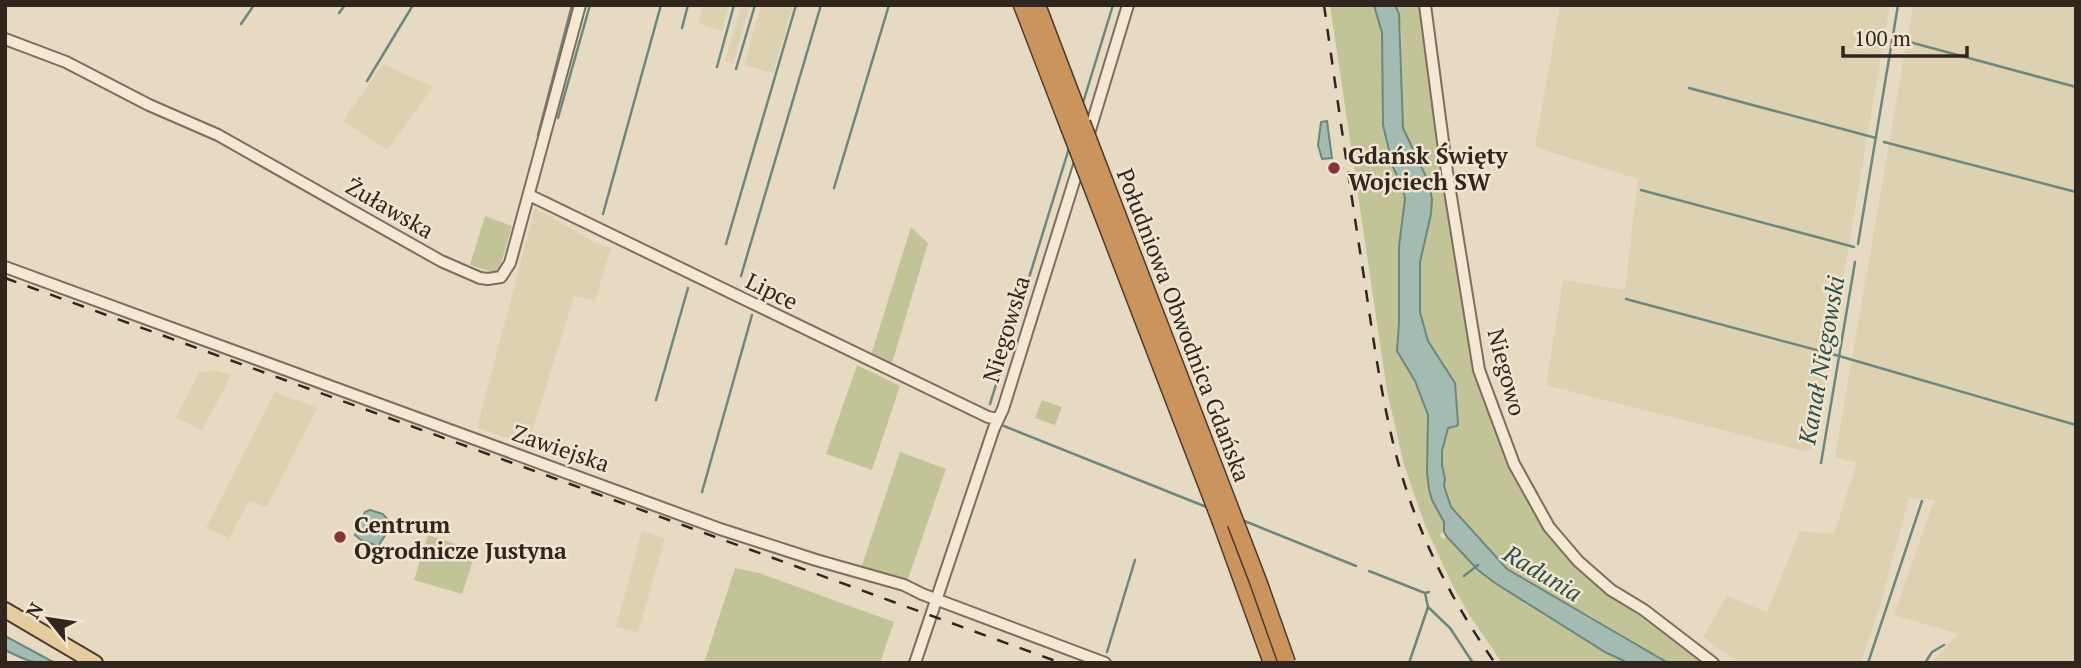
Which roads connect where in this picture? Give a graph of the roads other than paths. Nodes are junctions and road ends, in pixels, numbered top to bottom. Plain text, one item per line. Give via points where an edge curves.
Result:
1 (580, 5) edge
2 (1022, 5) edge
3 (1037, 5) edge
4 (1128, 5) edge
5 (1425, 5) edge
6 (5, 39) edge
7 (529, 195) junction
8 (5, 267) edge
9 (998, 419) junction
10 (937, 599) junction
11 (5, 610) edge
12 (95, 663) edge
13 (915, 663) edge
14 (1105, 663) edge
15 (1272, 663) edge
16 (1287, 663) edge
17 (1713, 663) edge

1 - 7 street, Żuławska
2 - 15 highway, bridge
3 - 16 highway, Południowa Obwodnica Gdańska, bridge
4 - 9 street, Niegowska
5 - 17 street, Niegowo via 1479,370 1514,464 1549,527 1578,561
6 - 7 street, Żuławska via 66,62 139,101 218,135 441,261 481,278 494,279 508,269
7 - 9 street, Lipce
8 - 10 street, Zawiejska via 720,528
9 - 10 street, Niegowska
10 - 13 street, Niegowska
10 - 14 street, Zawiejska
11 - 12 main road

